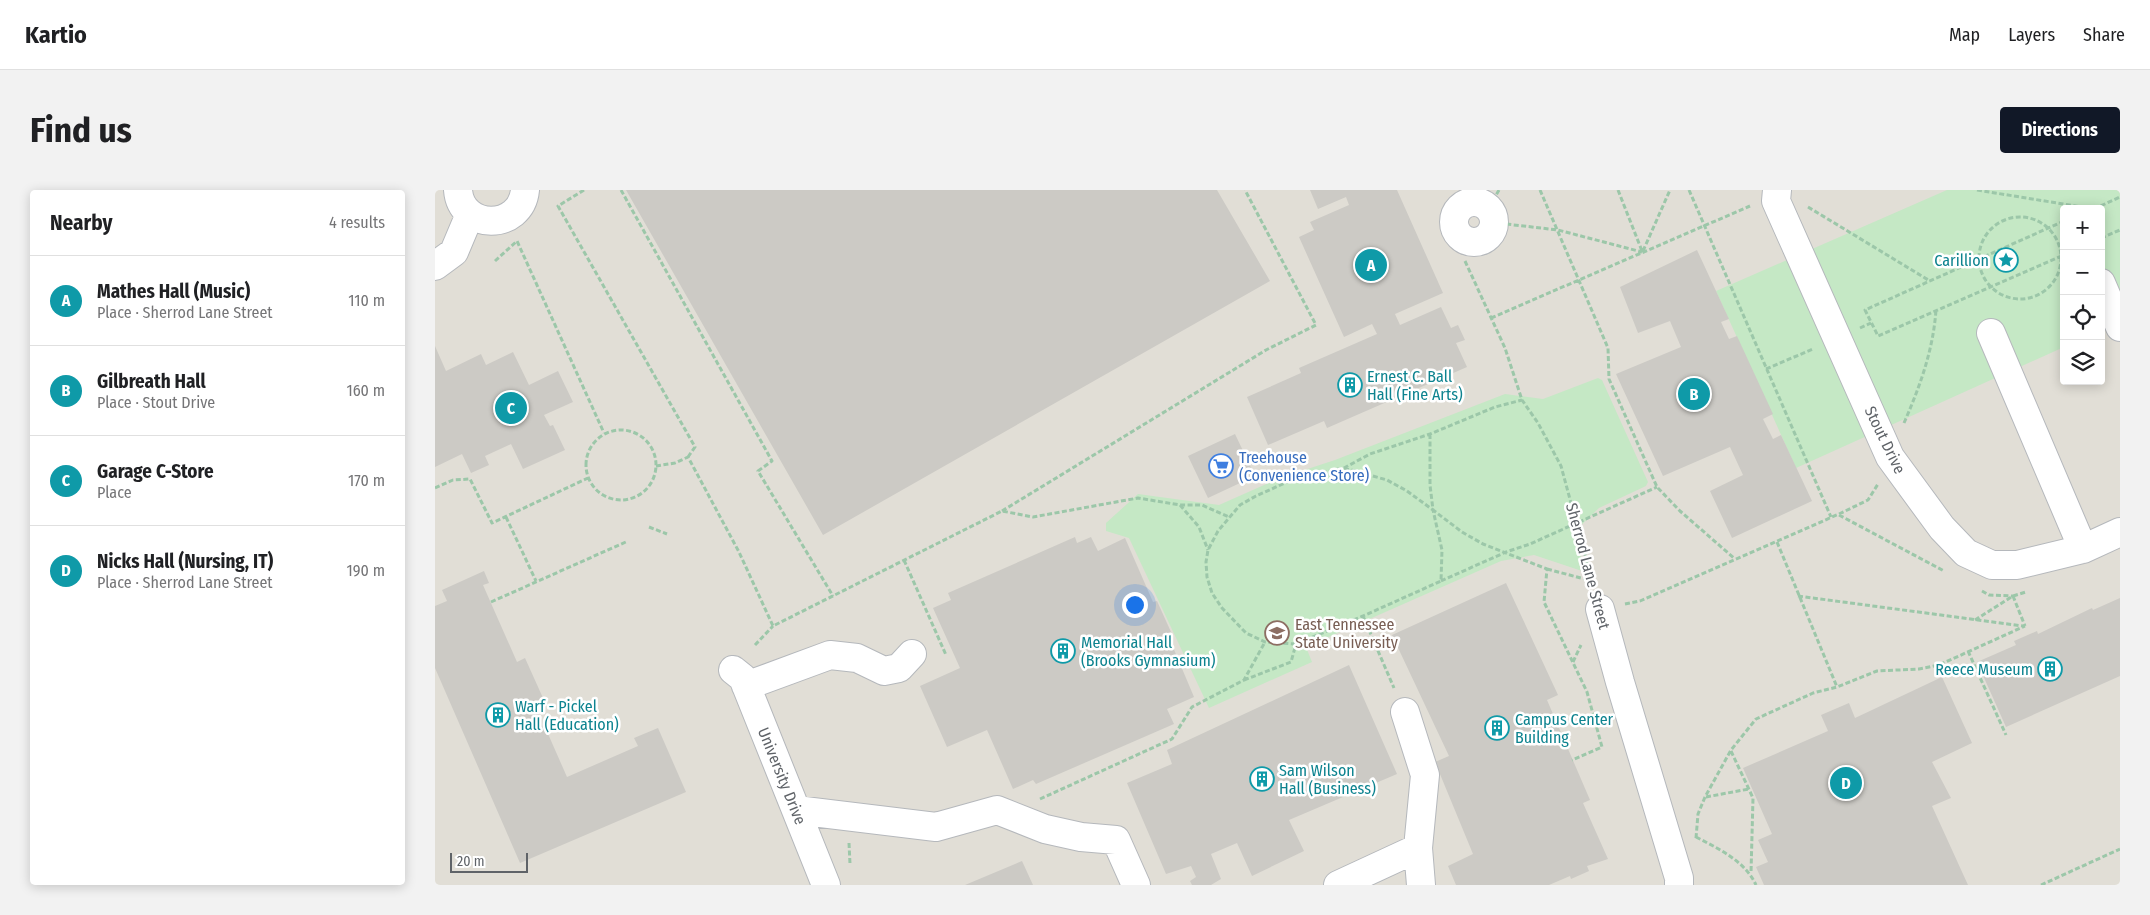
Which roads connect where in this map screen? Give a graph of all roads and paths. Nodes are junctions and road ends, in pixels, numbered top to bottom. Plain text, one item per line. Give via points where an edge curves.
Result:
1 (458, 190) edge
2 (525, 190) edge
3 (584, 190) edge
4 (621, 190) edge
5 (1245, 190) edge
6 (1499, 190) edge
7 (1540, 190) edge
8 (1618, 190) edge
9 (1669, 190) edge
10 (1689, 190) edge
11 (1977, 190) edge
12 (1777, 195) edge
13 (2120, 197) edge
14 (1457, 198) edge
15 (2069, 205) edge
16 (2103, 205) edge
17 (470, 214) junction
18 (2060, 223) edge
19 (1703, 226) junction
20 (2048, 228) junction
21 (1558, 230) junction
22 (2120, 230) edge
23 (2105, 236) edge
24 (2061, 250) edge
25 (1643, 252) junction
26 (2060, 257) edge
27 (1979, 259) junction
28 (495, 261) dead end
29 (1465, 261) dead end
30 (435, 266) edge
31 (2060, 266) edge
32 (1578, 280) junction
33 (1930, 281) junction
34 (1991, 287) junction
35 (2105, 292) edge
36 (1937, 310) junction
37 (1491, 318) junction
38 (2120, 327) edge
39 (1991, 334) dead end
40 (1522, 400) junction
41 (604, 433) junction
42 (1430, 434) junction
43 (688, 457) junction
44 (1890, 458) junction
45 (656, 466) junction
46 (1344, 468) junction
47 (589, 478) junction
48 (1657, 487) junction
49 (435, 488) edge
50 (1180, 505) junction
51 (1433, 510) junction
52 (1002, 511) junction
53 (1839, 514) junction
54 (506, 517) junction
55 (1229, 517) junction
56 (1831, 517) junction
57 (1577, 522) junction
58 (649, 527) dead end
59 (2120, 532) edge
60 (667, 534) dead end
61 (628, 541) dead end
62 (1777, 542) junction
63 (2083, 549) junction
64 (1208, 550) junction
65 (1506, 552) junction
66 (1735, 559) junction
67 (904, 560) junction
68 (1547, 569) junction
69 (1945, 571) dead end
70 (536, 581) junction
71 (1441, 581) junction
72 (1592, 581) junction
73 (1980, 590) dead end
74 (833, 596) junction
75 (1798, 596) junction
76 (2013, 596) junction
77 (1640, 601) dead end
78 (491, 602) dead end
79 (1600, 609) joint
80 (1363, 616) junction
81 (1974, 620) junction
82 (773, 626) junction
83 (2025, 626) junction
84 (1265, 642) junction
85 (1296, 644) junction
86 (755, 645) dead end
87 (1968, 651) junction
88 (912, 654) dead end
89 (946, 655) dead end
90 (1244, 680) junction
91 (1837, 687) junction
92 (1405, 712) joint
93 (2006, 735) dead end
94 (1731, 750) junction
95 (1573, 760) dead end
96 (1749, 789) junction
97 (1705, 797) junction
98 (796, 810) junction
99 (1698, 814) dead end
100 (1025, 821) junction
101 (1696, 836) dead end
102 (849, 843) dead end
103 (1418, 848) junction
104 (2120, 850) edge
105 (850, 864) dead end
106 (1751, 873) junction
107 (826, 885) edge
108 (1136, 885) edge
109 (1338, 885) edge
110 (1421, 885) edge
111 (1679, 885) edge
112 (1756, 885) edge
113 (2041, 885) edge

1 - 17 street via 463,206
2 - 17 street via 520,207 502,220 480,220
3 - 43 path via 558,206 695,447
4 - 74 path via 772,461 758,471
5 - 52 path via 1316,325 1266,350
6 - 21 path via 1495,198 1506,224
7 - 21 path
8 - 25 path
9 - 25 path
10 - 19 path
11 - 15 path
12 - 19 path
12 - 33 path via 1796,200
12 - 44 street, Stout Drive
13 - 16 path
14 - 14 street via 1487,206 1494,222 1487,237 1471,242 1456,232 1453,226
17 - 30 street via 454,252
18 - 20 path
19 - 25 path
19 - 56 path
20 - 24 path
20 - 27 path
20 - 27 path via 2029,217 2015,216 2002,220 1988,231 1980,246
21 - 25 path
21 - 32 path
22 - 23 path
25 - 32 path
26 - 34 path
27 - 33 path
27 - 34 path via 1979,267
28 - 41 path via 517,241
29 - 37 path, Sherrod Lane Street
31 - 34 path via 2047,289 2025,299 2009,297
32 - 37 path
32 - 48 path via 1608,348 1609,379
33 - 36 path via 1865,310 1878,336
34 - 36 path
35 - 38 street
36 - 44 path via 1934,337 1923,376
37 - 40 path, Sherrod Lane Street
39 - 63 street
40 - 42 path
40 - 57 path, Sherrod Lane Street via 1539,423 1561,466
41 - 45 path via 621,430 643,438 651,446
41 - 47 path via 587,456
42 - 46 path via 1370,454
42 - 51 path
43 - 45 path
43 - 82 path via 739,552
44 - 53 path via 1868,500
44 - 63 street, Stout Drive via 1942,528 1965,553 1992,565 2017,565
45 - 47 path via 645,490 624,499 613,499 603,494
46 - 51 path via 1387,480
46 - 55 path via 1288,481 1248,500
47 - 54 path
48 - 57 path
48 - 66 path
49 - 54 path via 453,480 471,478 492,523
50 - 52 path via 1137,498 1033,518
50 - 55 path via 1202,505
50 - 64 path via 1199,527
51 - 65 path via 1462,532
51 - 71 path via 1442,550
52 - 67 path
53 - 56 path
53 - 69 path
54 - 70 path
55 - 64 path via 1217,531
56 - 62 path
57 - 65 path
57 - 72 path, Sherrod Lane Street
58 - 60 path
59 - 63 street, Stout Drive
61 - 70 path
62 - 66 path
62 - 75 path
64 - 84 path via 1207,577 1221,608 1247,633
65 - 68 path
65 - 71 path
66 - 77 path
67 - 74 path
67 - 89 path
68 - 72 path
68 - 95 path via 1544,602 1587,692 1602,747
70 - 78 path
71 - 80 path
72 - 79 path, Sherrod Lane Street
73 - 76 path via 1989,595
74 - 82 path
75 - 81 path
75 - 91 path
76 - 81 path
76 - 83 path
79 - 111 street, Sherrod Lane Street
80 - 85 path
80 - 92 path
81 - 83 path
82 - 86 path
83 - 87 path
84 - 85 path
84 - 90 path
85 - 90 path via 1291,662
87 - 91 path via 1939,665 1877,671
87 - 93 path
88 - 98 street, University Drive via 899,668 884,671 857,658 830,655 740,678
90 - 100 path via 1192,707 1172,739 1027,804
91 - 94 path via 1813,693 1756,719
92 - 103 street via 1425,775
94 - 96 path
94 - 97 path
96 - 97 path
96 - 106 path via 1753,798
97 - 99 path
98 - 100 street via 936,826 997,810
98 - 107 street, University Drive
100 - 108 street via 1081,837 1116,840
101 - 106 path via 1727,853
102 - 105 path
103 - 109 street
103 - 110 street
104 - 113 path
106 - 112 path

